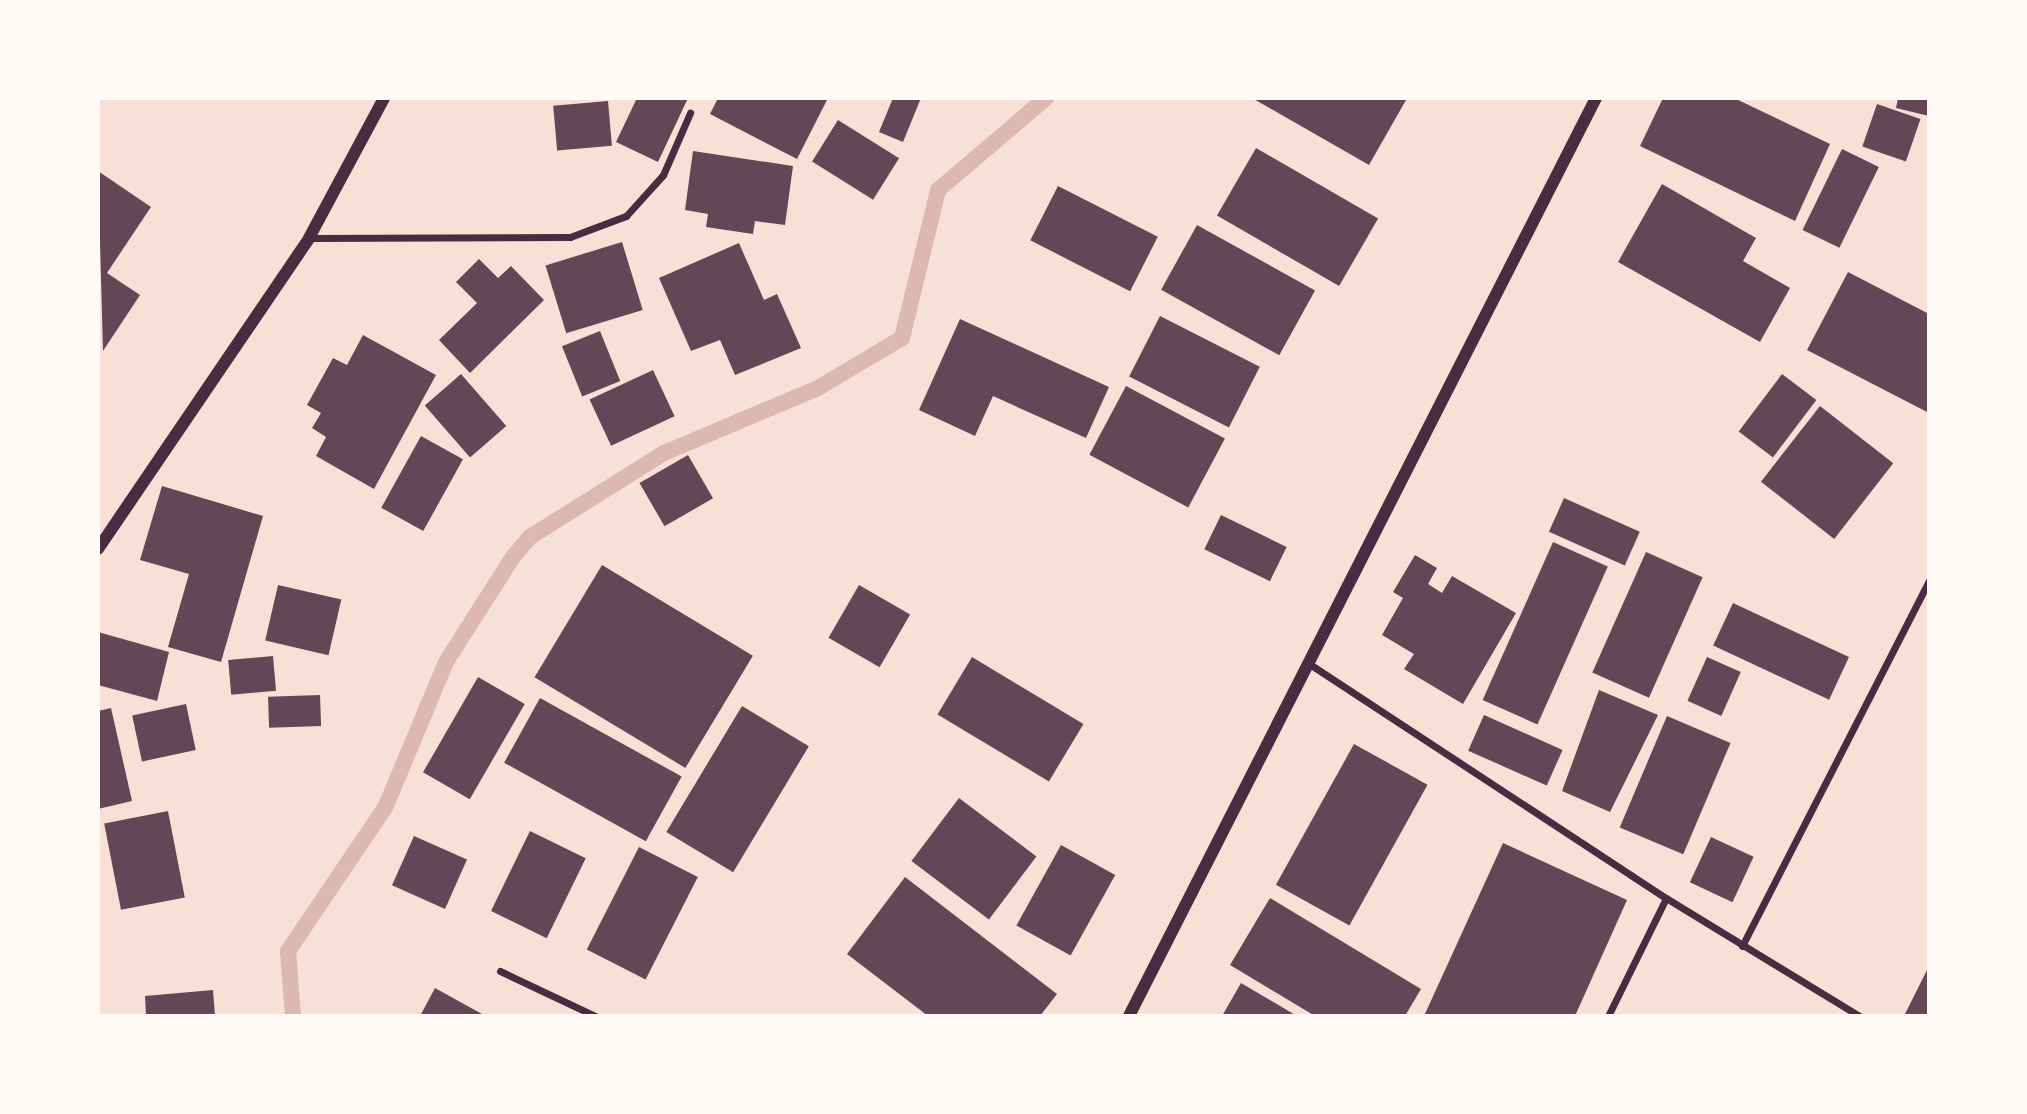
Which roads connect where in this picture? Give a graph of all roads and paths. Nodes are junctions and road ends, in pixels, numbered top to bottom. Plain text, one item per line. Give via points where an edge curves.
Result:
1 (384, 98) edge
2 (1596, 98) edge
3 (690, 113) dead end
4 (309, 238) junction
5 (98, 549) edge
6 (1929, 580) edge
7 (1307, 663) junction
8 (1666, 898) junction
9 (1742, 946) junction
10 (500, 971) dead end
11 (596, 1016) edge
12 (1129, 1016) edge
13 (1608, 1016) edge
14 (1859, 1016) edge

1 - 4 street
2 - 7 street
3 - 4 street via 663,175 626,216 570,237
4 - 5 street
6 - 9 street
7 - 8 street
7 - 12 street
8 - 9 street
8 - 13 street
9 - 14 street
10 - 11 street

